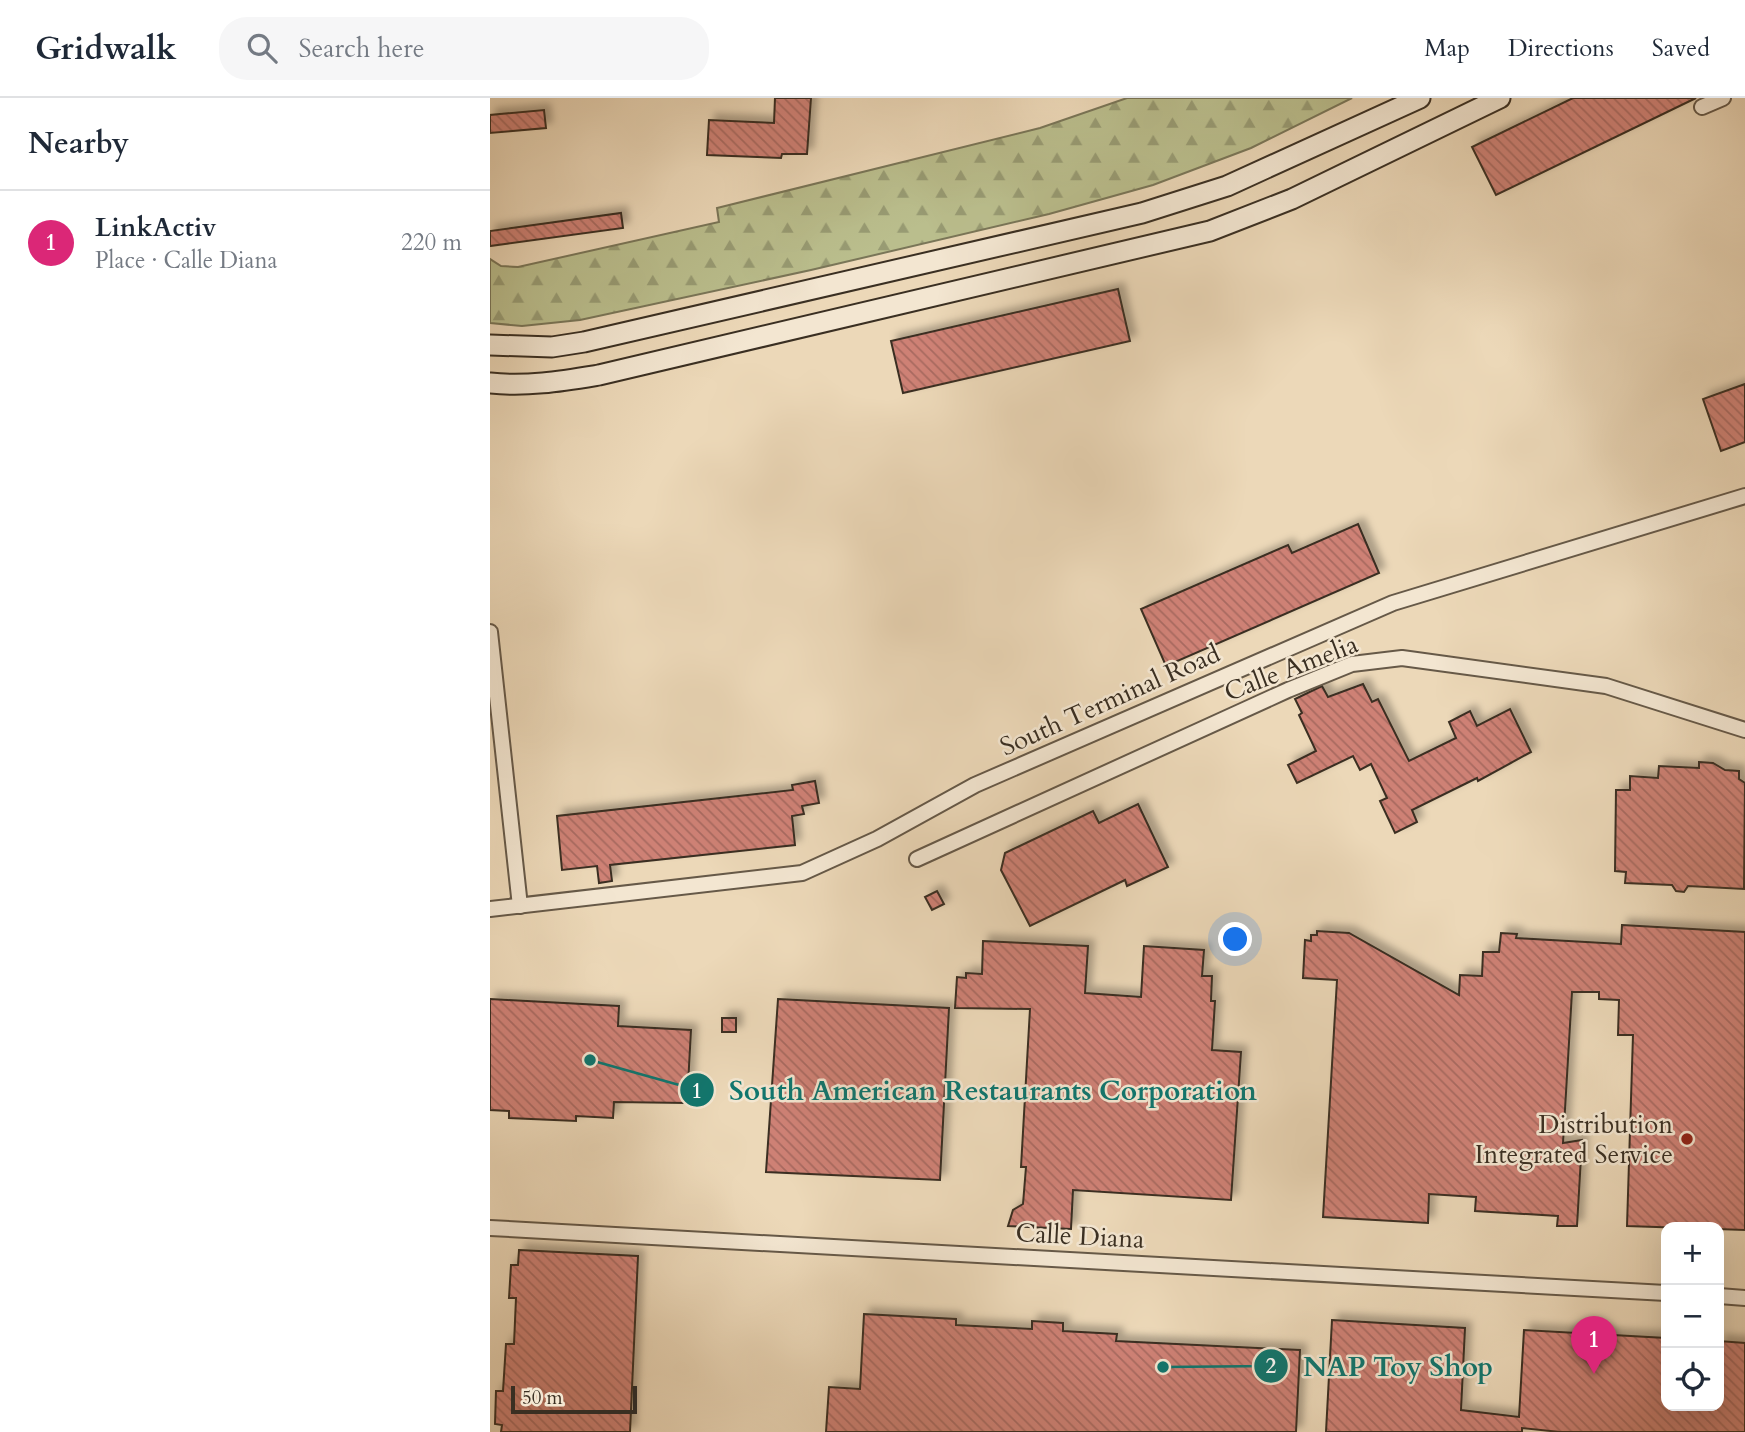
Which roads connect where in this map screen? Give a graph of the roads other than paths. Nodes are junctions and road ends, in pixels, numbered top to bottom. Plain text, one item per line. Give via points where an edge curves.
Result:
1 (1420, 98) edge
2 (1500, 98) edge
3 (1723, 98) edge
4 (1702, 107) dead end
5 (490, 345) edge
6 (490, 383) edge
7 (1745, 496) edge
8 (490, 632) edge
9 (1745, 730) edge
10 (917, 859) dead end
11 (520, 906) junction
12 (490, 909) edge
13 (490, 1228) edge
14 (1661, 1293) edge
15 (1724, 1296) edge
16 (1745, 1298) edge

1 - 5 street via 1227,186 1142,213 584,342 552,347
2 - 6 street via 1292,200 1210,232 599,375 554,383
3 - 4 street
7 - 11 street, South Terminal Road via 1393,603 975,785 877,839 802,873
8 - 11 street
9 - 10 street, Calle Amelia via 1606,686 1402,657 1352,664
11 - 12 street, South Terminal Road
13 - 14 street, Calle Diana
15 - 16 street

